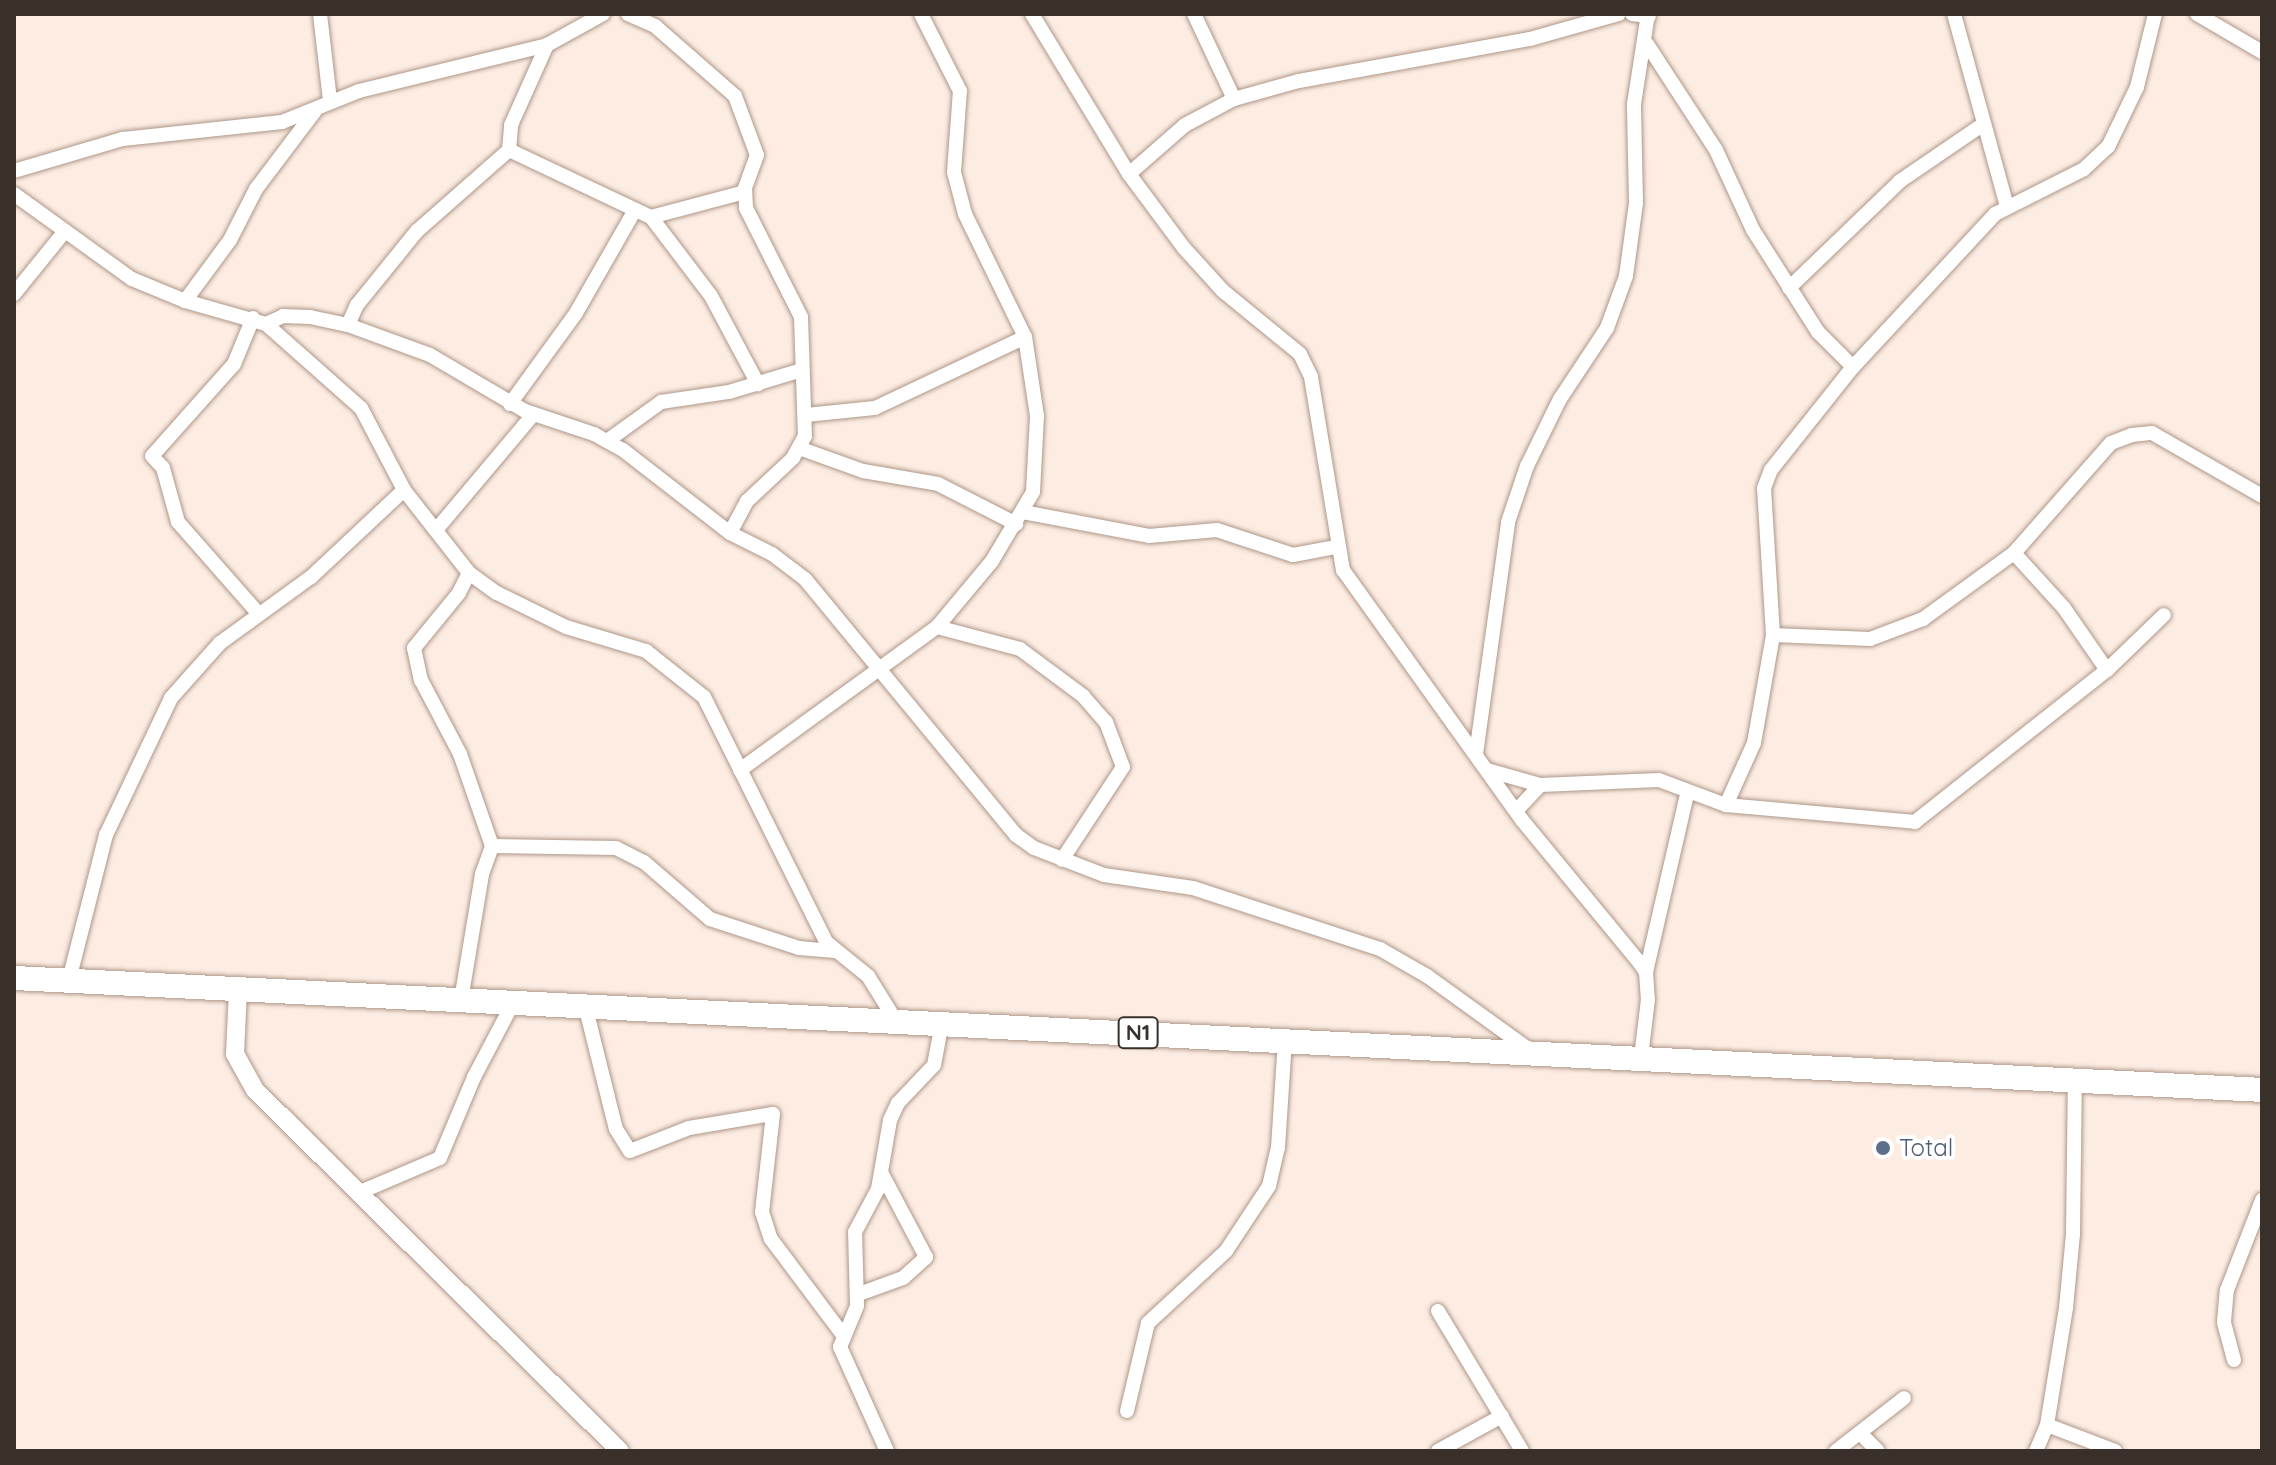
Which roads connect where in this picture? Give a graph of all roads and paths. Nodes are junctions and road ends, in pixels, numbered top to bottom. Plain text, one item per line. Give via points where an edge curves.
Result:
1 (320, 14) edge
2 (603, 14) edge
3 (628, 14) edge
4 (921, 14) edge
5 (1032, 14) edge
6 (1194, 14) edge
7 (1619, 14) edge
8 (1632, 14) edge
9 (1954, 14) edge
10 (2155, 14) edge
11 (2197, 14) edge
12 (1650, 15) edge
13 (1647, 44) junction
14 (547, 45) junction
15 (2262, 52) edge
16 (1234, 99) junction
17 (330, 101) junction
18 (315, 111) junction
19 (1982, 125) junction
20 (509, 150) junction
21 (14, 171) edge
22 (1129, 174) junction
23 (745, 192) junction
24 (14, 194) edge
25 (2007, 207) junction
26 (635, 210) junction
27 (651, 217) junction
28 (65, 231) junction
29 (1789, 288) junction
30 (14, 294) edge
31 (185, 301) junction
32 (260, 321) junction
33 (348, 325) junction
34 (1025, 337) junction
35 (1853, 367) junction
36 (802, 370) junction
37 (758, 384) junction
38 (510, 404) junction
39 (533, 415) junction
40 (806, 415) junction
41 (607, 441) junction
42 (799, 448) junction
43 (404, 490) junction
44 (2262, 496) edge
45 (1020, 518) junction
46 (436, 530) junction
47 (730, 533) junction
48 (1336, 547) junction
49 (2014, 553) junction
50 (469, 573) junction
51 (257, 612) junction
52 (2164, 615) dead end
53 (937, 627) junction
54 (1773, 635) junction
55 (880, 668) junction
56 (2107, 670) junction
57 (1476, 754) junction
58 (740, 770) junction
59 (1487, 770) junction
60 (1540, 785) junction
61 (1687, 794) junction
62 (1726, 805) junction
63 (1516, 811) junction
64 (492, 846) junction
65 (1062, 860) junction
66 (835, 951) junction
67 (1646, 972) junction
68 (14, 978) edge
69 (69, 980) junction
70 (238, 990) junction
71 (461, 1000) junction
72 (514, 1000) junction
73 (585, 1005) junction
74 (896, 1021) junction
75 (942, 1023) junction
76 (1285, 1041) junction
77 (1534, 1053) junction
78 (1641, 1058) junction
79 (2075, 1080) junction
80 (2262, 1090) edge
81 (881, 1172) junction
82 (358, 1193) junction
83 (2262, 1200) edge
84 (859, 1294) junction
85 (1438, 1311) dead end
86 (843, 1335) junction
87 (2234, 1360) dead end
88 (1904, 1398) dead end
89 (1127, 1411) dead end
90 (1502, 1416) junction
91 (2047, 1425) junction
92 (1860, 1433) junction
93 (620, 1451) edge
94 (887, 1451) edge
95 (1438, 1451) edge
96 (1522, 1451) edge
97 (1836, 1451) edge
98 (1878, 1451) edge
99 (2036, 1451) edge
100 (2115, 1451) edge

1 - 17 street
2 - 14 street
3 - 23 street via 655,26 735,96 757,155
4 - 34 street via 960,91 954,172 965,214
5 - 22 street
6 - 16 street
7 - 16 street via 1530,39 1299,81
8 - 12 street
9 - 19 street
10 - 25 street via 2137,87 2108,147 2084,169
11 - 15 street
12 - 13 street
13 - 29 street via 1716,150 1753,230
13 - 57 street via 1634,104 1636,203 1626,276 1607,328 1560,399 1527,466 1508,522
14 - 17 street
14 - 20 street via 516,111
16 - 22 street via 1185,125
17 - 18 street
18 - 21 street via 245,130 123,139
18 - 31 street via 256,189 230,240
19 - 25 street
19 - 29 street via 1900,181
20 - 26 street
20 - 33 street via 417,231 357,305
22 - 48 street via 1223,291 1300,354 1311,377
23 - 27 street
23 - 36 street via 746,208 801,317
24 - 28 street
25 - 35 street
26 - 27 street
26 - 38 street via 545,361
27 - 37 street via 711,296
28 - 30 street
28 - 31 street via 132,279
29 - 35 street via 1818,332
31 - 32 street
32 - 33 street via 283,316
32 - 43 street via 361,408
32 - 51 street via 234,364 152,456 163,468 178,522
33 - 38 street via 430,355
34 - 40 street via 875,408
34 - 45 street via 1038,455 1033,492
35 - 54 street via 1783,452 1764,488
36 - 37 street
36 - 40 street
37 - 41 street via 661,402
38 - 39 street
39 - 41 street
39 - 46 street
40 - 42 street
41 - 47 street
42 - 45 street via 863,471 938,484
42 - 47 street via 747,501
43 - 46 street
43 - 51 street via 311,577
44 - 49 street via 2152,433 2132,435 2111,443
45 - 48 street via 1149,536 1217,530 1293,555
45 - 53 street
46 - 50 street
47 - 55 street via 772,554 805,579
48 - 57 street via 1357,596
49 - 54 street via 1923,619 1870,639
49 - 56 street via 2064,608
50 - 58 street via 566,627 646,651 669,666 704,697
50 - 64 street via 414,648 421,680 455,743
51 - 69 street via 189,673 144,747 106,835
52 - 56 street
53 - 55 street
53 - 65 street via 1020,649 1083,696 1106,722 1123,767
54 - 62 street via 1754,743
55 - 58 street
55 - 65 street via 1016,835
56 - 62 street via 1915,822
57 - 59 street
58 - 66 street
59 - 60 street
59 - 63 street
60 - 61 street via 1659,780
60 - 63 street
61 - 62 street
61 - 67 street
63 - 67 street
64 - 66 street via 616,848 644,862 710,919 799,948
64 - 71 street via 482,874
65 - 77 street via 1104,875 1193,888 1380,949
66 - 74 street via 868,976
67 - 78 street
68 - 69 highway, N1
69 - 70 highway, N1
70 - 71 highway, N1
70 - 82 street via 235,1054 255,1090
71 - 72 highway, N1
72 - 73 highway, N1
72 - 82 street via 440,1158
73 - 74 highway, N1
73 - 86 street via 616,1129 630,1151 689,1128 773,1114 762,1212 771,1239
74 - 75 highway, N1
75 - 76 highway, N1
75 - 81 street via 934,1065 898,1103 890,1120
76 - 77 highway, N1
76 - 89 street via 1278,1148 1269,1186 1226,1251 1148,1323
77 - 78 highway, N1
78 - 79 highway, N1
79 - 80 highway, N1
79 - 91 street via 2073,1234
81 - 84 street via 871,1206 855,1232
81 - 84 street via 926,1257 903,1278
82 - 93 street
83 - 87 street via 2227,1290 2224,1322
84 - 86 street
85 - 90 street
86 - 94 street via 842,1360
88 - 92 street
90 - 95 street
90 - 96 street
91 - 99 street
91 - 100 street
92 - 97 street
92 - 98 street

